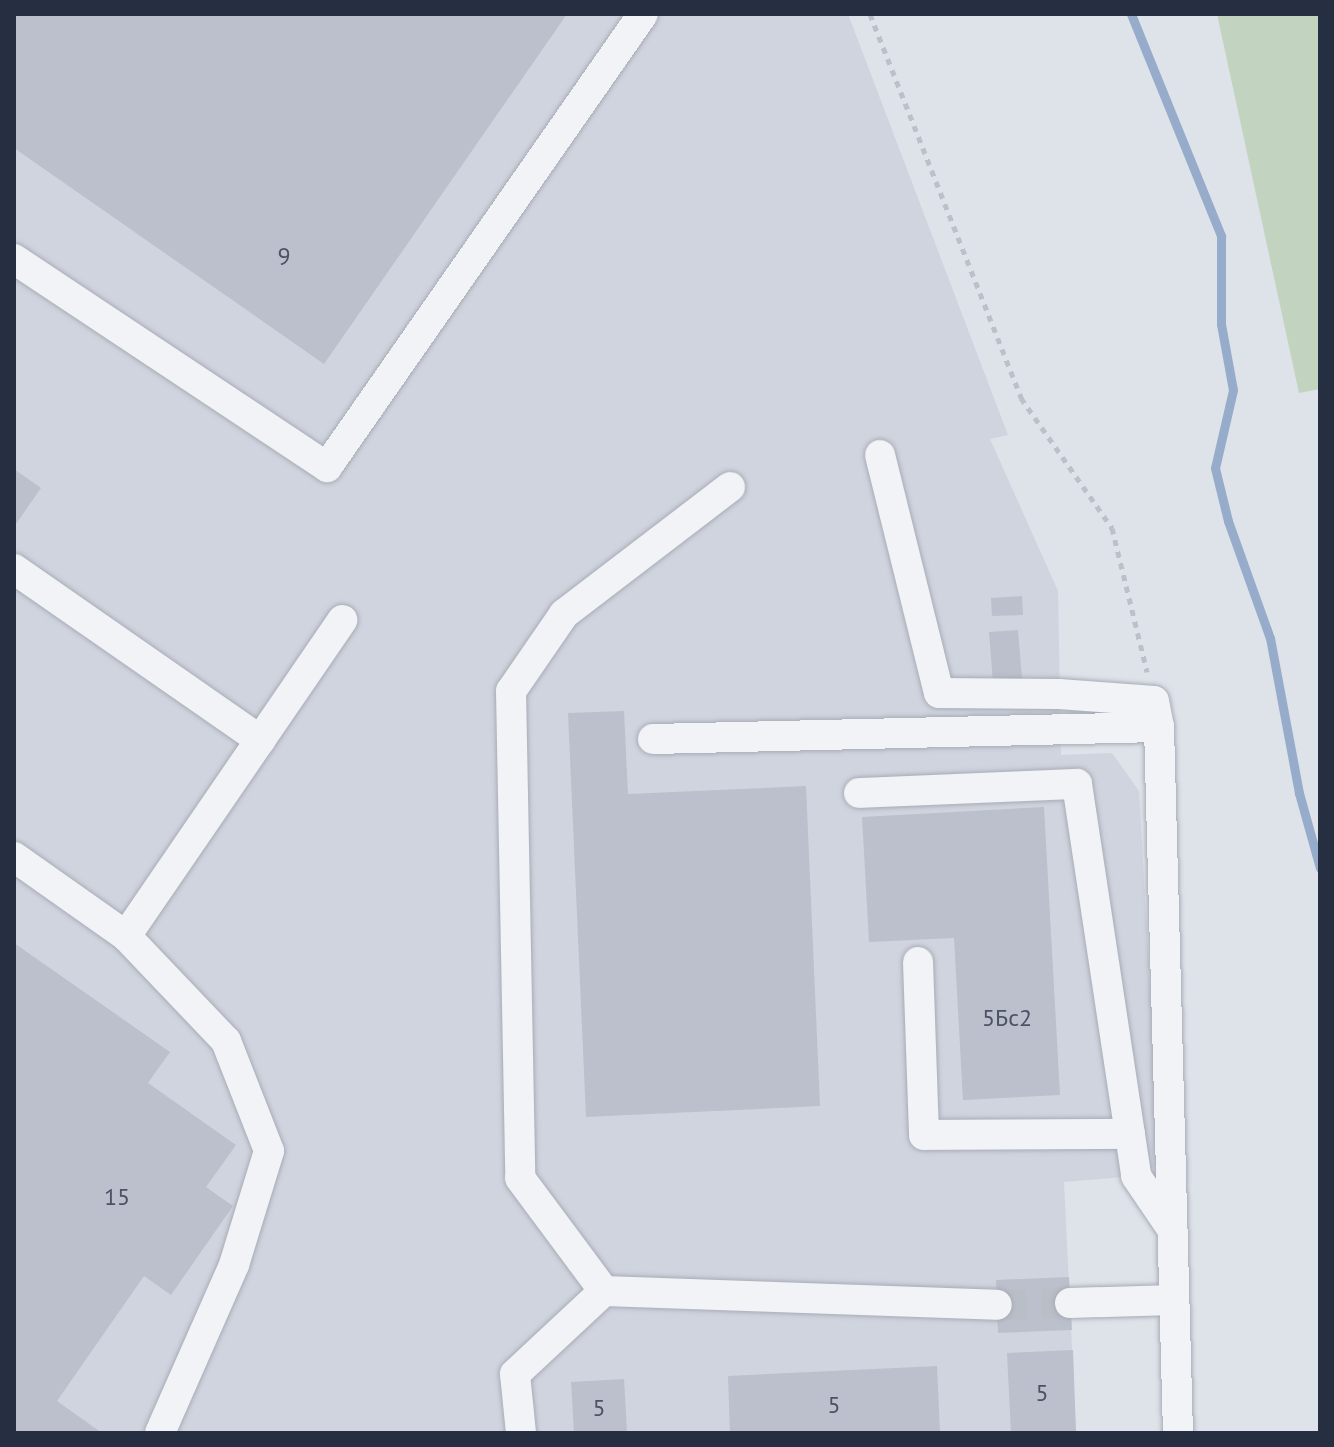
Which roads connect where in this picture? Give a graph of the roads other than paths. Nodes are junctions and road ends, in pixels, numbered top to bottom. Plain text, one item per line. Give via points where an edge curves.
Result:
1 (643, 14) edge
2 (14, 259) edge
3 (880, 455) dead end
4 (730, 487) dead end
5 (14, 569) edge
6 (342, 620) dead end
7 (1156, 714) junction
8 (653, 739) dead end
9 (260, 740) junction
10 (859, 793) dead end
11 (14, 857) edge
12 (126, 936) junction
13 (918, 962) dead end
14 (1130, 1134) junction
15 (1172, 1229) junction
16 (604, 1291) junction
17 (1174, 1300) junction
18 (1070, 1303) tunnel mouth
19 (997, 1305) tunnel mouth
20 (160, 1433) edge
21 (521, 1433) edge
22 (1178, 1433) edge

1 - 2 lane via 327,467
3 - 7 lane via 939,693 1059,694
4 - 16 lane via 564,614 511,691 520,1178
5 - 9 lane
6 - 9 lane
7 - 8 lane
7 - 15 lane
9 - 12 lane
10 - 14 lane via 1077,784
11 - 12 lane
12 - 20 lane via 226,1041 269,1151 234,1265
13 - 14 lane via 924,1135
14 - 15 lane via 1136,1176
15 - 17 lane
16 - 19 lane
16 - 21 lane via 515,1374
17 - 18 lane
17 - 22 lane

